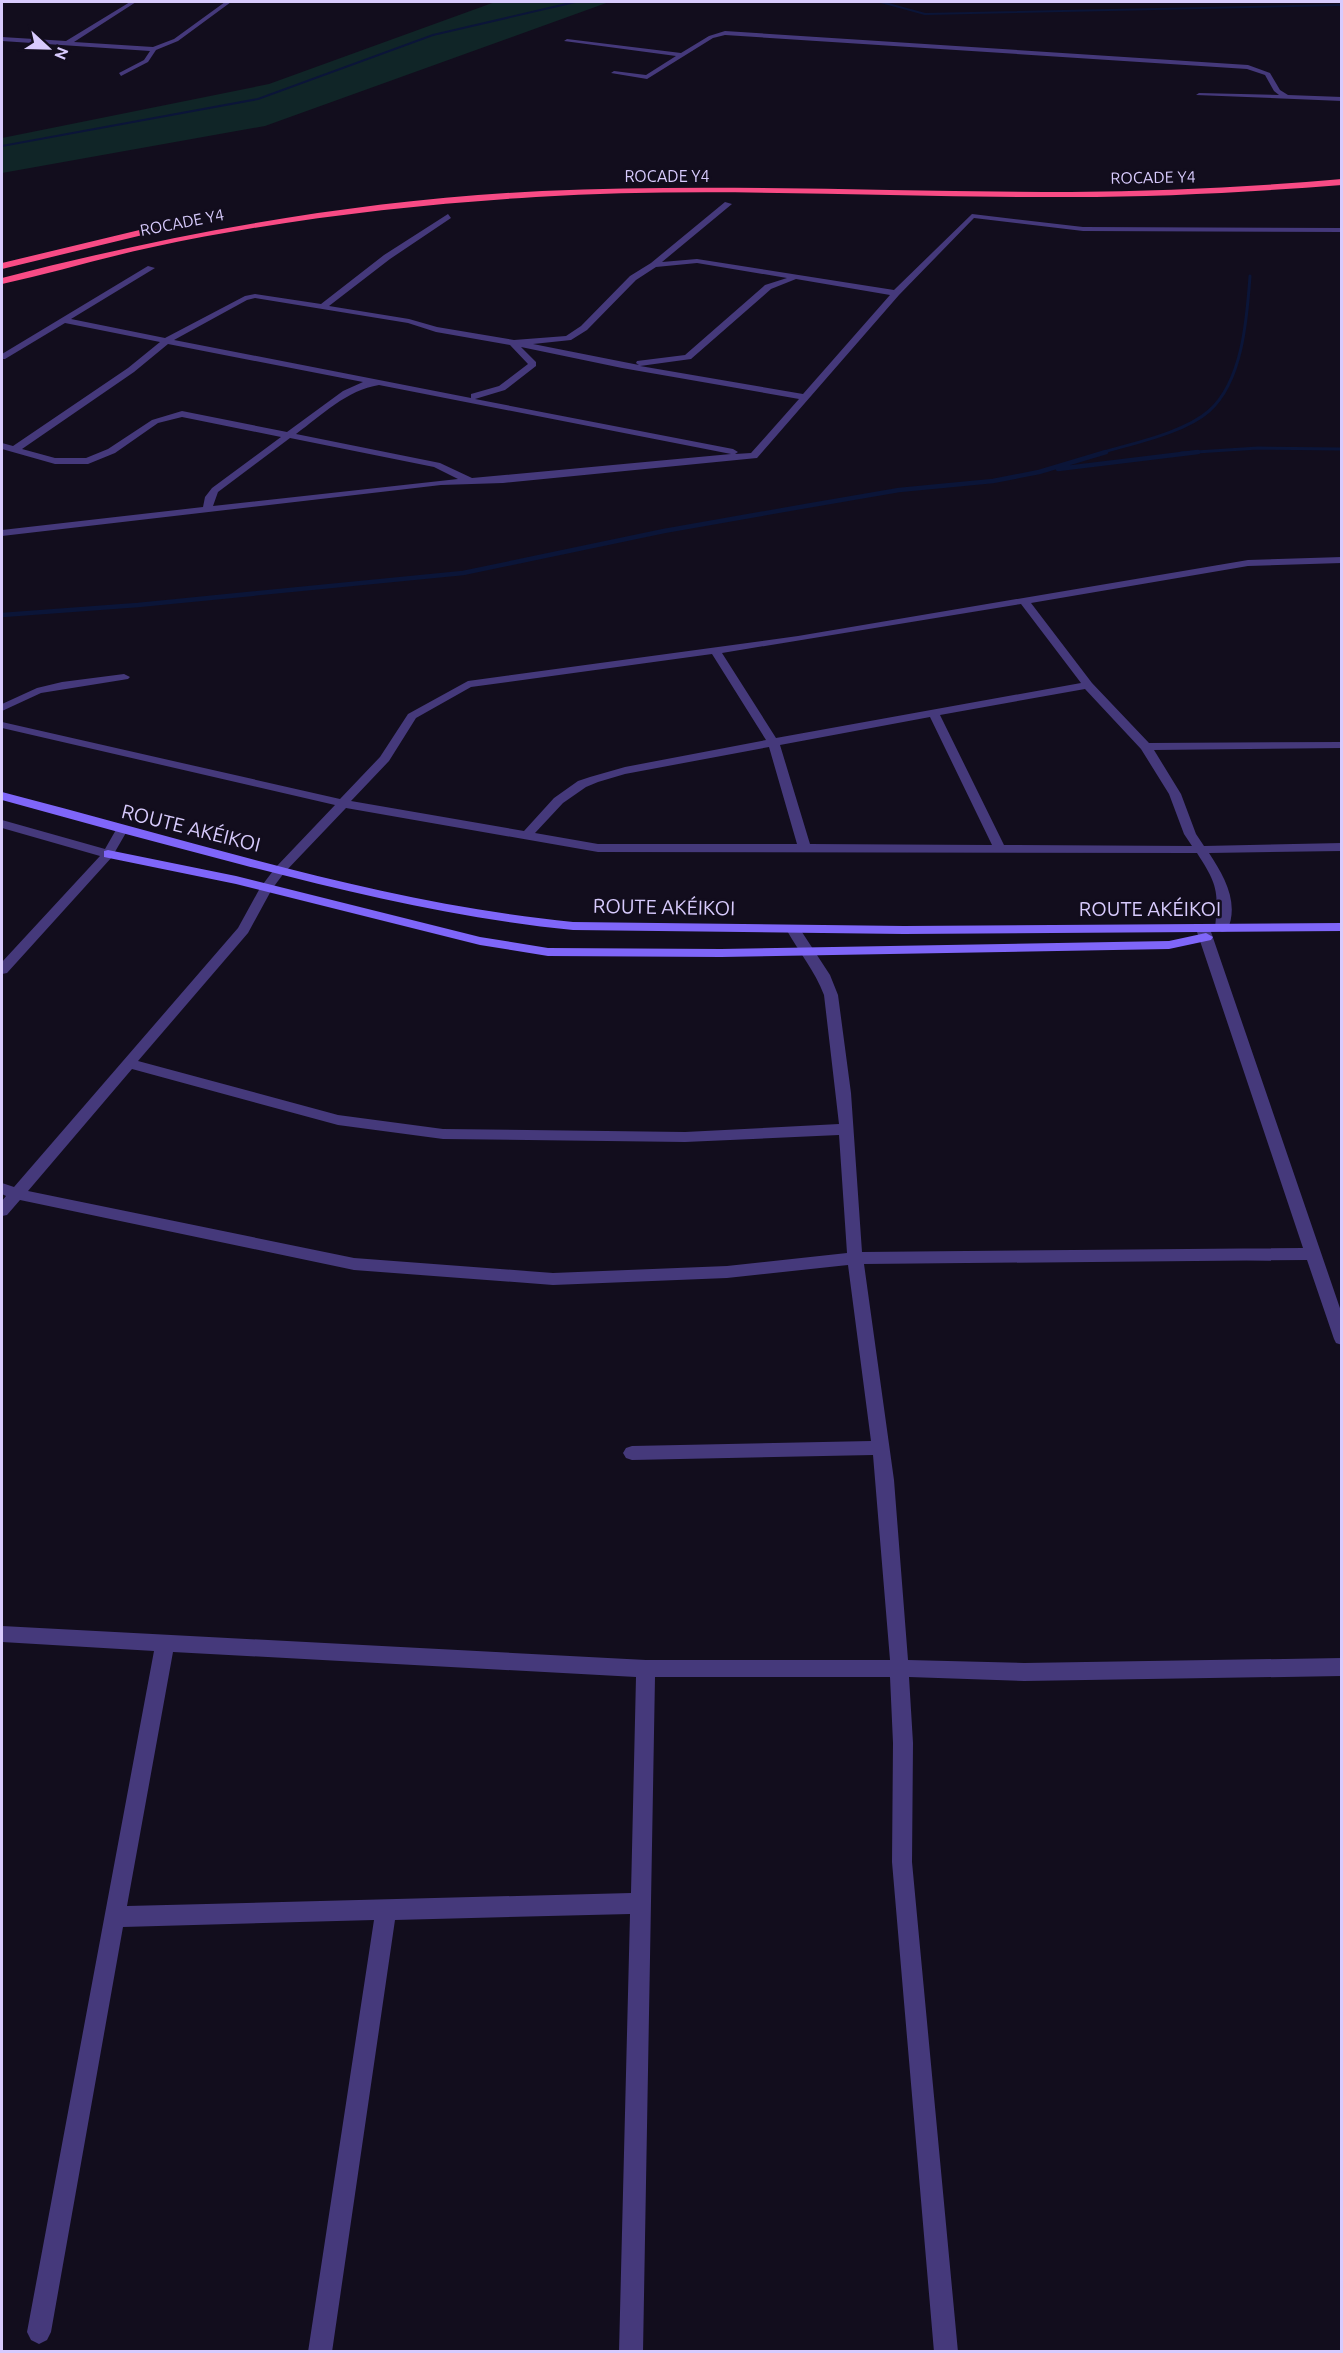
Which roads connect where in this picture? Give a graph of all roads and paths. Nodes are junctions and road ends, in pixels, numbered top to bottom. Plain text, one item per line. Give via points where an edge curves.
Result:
1 (133, 2) edge
2 (228, 2) edge
3 (2, 39) edge
4 (567, 40) dead end
5 (68, 43) junction
6 (154, 49) junction
7 (682, 56) junction
8 (614, 73) dead end
9 (121, 75) dead end
10 (1199, 95) dead end
11 (1287, 97) junction
12 (1341, 99) edge
13 (1330, 172) dead end
14 (648, 180) dead end
15 (1211, 180) dead end
16 (837, 181) dead end
17 (1341, 182) edge
18 (728, 204) dead end
19 (448, 216) dead end
20 (165, 228) dead end
21 (1341, 230) edge
22 (654, 265) junction
23 (2, 266) edge
24 (151, 268) dead end
25 (801, 278) junction
26 (2, 281) edge
27 (896, 293) junction
28 (322, 307) junction
29 (61, 320) junction
30 (169, 339) junction
31 (513, 342) junction
32 (2, 357) edge
33 (622, 365) junction
34 (386, 382) junction
35 (462, 397) junction
36 (805, 397) junction
37 (287, 436) junction
38 (2, 446) edge
39 (14, 450) junction
40 (754, 456) junction
41 (470, 481) junction
42 (208, 508) junction
43 (2, 533) edge
44 (1341, 560) edge
45 (1023, 600) junction
46 (716, 651) junction
47 (124, 677) dead end
48 (1088, 685) junction
49 (2, 708) edge
50 (934, 713) junction
51 (2, 725) edge
52 (773, 742) junction
53 (1341, 745) edge
54 (1146, 747) junction
55 (2, 796) edge
56 (345, 804) junction
57 (2, 824) edge
58 (122, 831) junction
59 (526, 837) junction
60 (1341, 847) edge
61 (805, 849) junction
62 (1000, 849) junction
63 (1200, 849) junction
64 (108, 854) junction
65 (280, 870) junction
66 (266, 888) junction
67 (1341, 927) edge
68 (1222, 928) junction
69 (793, 929) junction
70 (1205, 933) junction
71 (805, 951) junction
72 (2, 970) edge
73 (128, 1063) junction
74 (847, 1130) junction
75 (9, 1191) edge
76 (2, 1211) edge
77 (1313, 1254) junction
78 (855, 1258) junction
79 (1341, 1339) edge
80 (881, 1448) junction
81 (632, 1454) dead end
82 (2, 1634) edge
83 (165, 1643) junction
84 (900, 1668) junction
85 (1341, 1668) edge
86 (646, 1669) junction
87 (641, 1903) junction
88 (386, 1910) junction
89 (114, 1917) junction
90 (39, 2332) dead end
91 (320, 2352) edge
92 (631, 2352) edge
93 (946, 2352) edge

1 - 5 street
2 - 6 street via 176,40
3 - 5 street
4 - 7 street
5 - 6 street
6 - 9 street via 146,61
7 - 8 street via 647,77
7 - 11 street via 711,37 725,33 1120,58 1257,68 1268,74 1277,91
10 - 11 street
11 - 12 street
13 - 15 highway, ROCADE Y4
14 - 16 highway, ROCADE Y4
17 - 26 highway, ROCADE Y4 via 1150,193 630,191 463,198 226,229 82,258
18 - 22 street
19 - 28 street
20 - 23 highway, ROCADE Y4
21 - 27 street via 1083,229 972,216
22 - 25 street via 697,261
22 - 31 street via 633,278 590,324 568,338
24 - 29 street
25 - 27 street
25 - 33 street via 768,287 688,357
27 - 36 street
28 - 30 street via 255,296 245,298
28 - 31 street
29 - 30 street
29 - 32 street
30 - 34 street
30 - 39 street
31 - 33 street
31 - 35 street via 533,364 502,388
33 - 36 street
34 - 35 street
34 - 37 street via 354,388
35 - 40 street
36 - 40 street
37 - 39 street via 182,414 158,418 90,461 60,463
37 - 41 street via 437,465
37 - 42 street via 215,490
38 - 39 street
40 - 41 street
41 - 42 street
42 - 43 street
44 - 45 street via 1248,563
45 - 46 street
45 - 48 street
46 - 52 street
46 - 56 street via 468,684 412,716 385,759
47 - 49 street via 37,691
48 - 50 street
48 - 54 street
50 - 52 street
50 - 62 street
51 - 56 street
52 - 59 street via 583,784 545,814
52 - 61 street
53 - 54 street
54 - 63 street via 1175,794
55 - 58 street, ROUTE AKÉIKOI
56 - 59 street
56 - 65 street
57 - 64 street
58 - 64 street
58 - 65 street, ROUTE AKÉIKOI
59 - 61 street via 608,849
60 - 63 street
61 - 62 street
62 - 63 street
63 - 68 street via 1220,879 1225,899
64 - 66 street, ROUTE AKÉIKOI
64 - 72 street
65 - 66 street
65 - 69 street, ROUTE AKÉIKOI via 418,904 523,922
66 - 71 street, ROUTE AKÉIKOI via 469,938 548,952
66 - 73 street via 243,930
67 - 68 street, ROUTE AKÉIKOI
68 - 70 street, ROUTE AKÉIKOI
69 - 70 street, ROUTE AKÉIKOI
69 - 71 street
70 - 71 street, ROUTE AKÉIKOI via 1170,945
70 - 77 street
71 - 74 street via 823,975 831,995
73 - 74 street via 338,1120 443,1134 685,1137
73 - 75 street
74 - 78 street
75 - 76 street
75 - 78 street via 354,1264 553,1279 727,1272
77 - 78 street
77 - 79 street
78 - 80 street
80 - 81 street
80 - 84 street
82 - 83 street
83 - 86 street
83 - 89 street
84 - 85 street via 1024,1672
84 - 86 street
84 - 93 street via 902,1862
86 - 87 street
87 - 88 street
87 - 92 street
88 - 89 street
88 - 91 street
89 - 90 street

